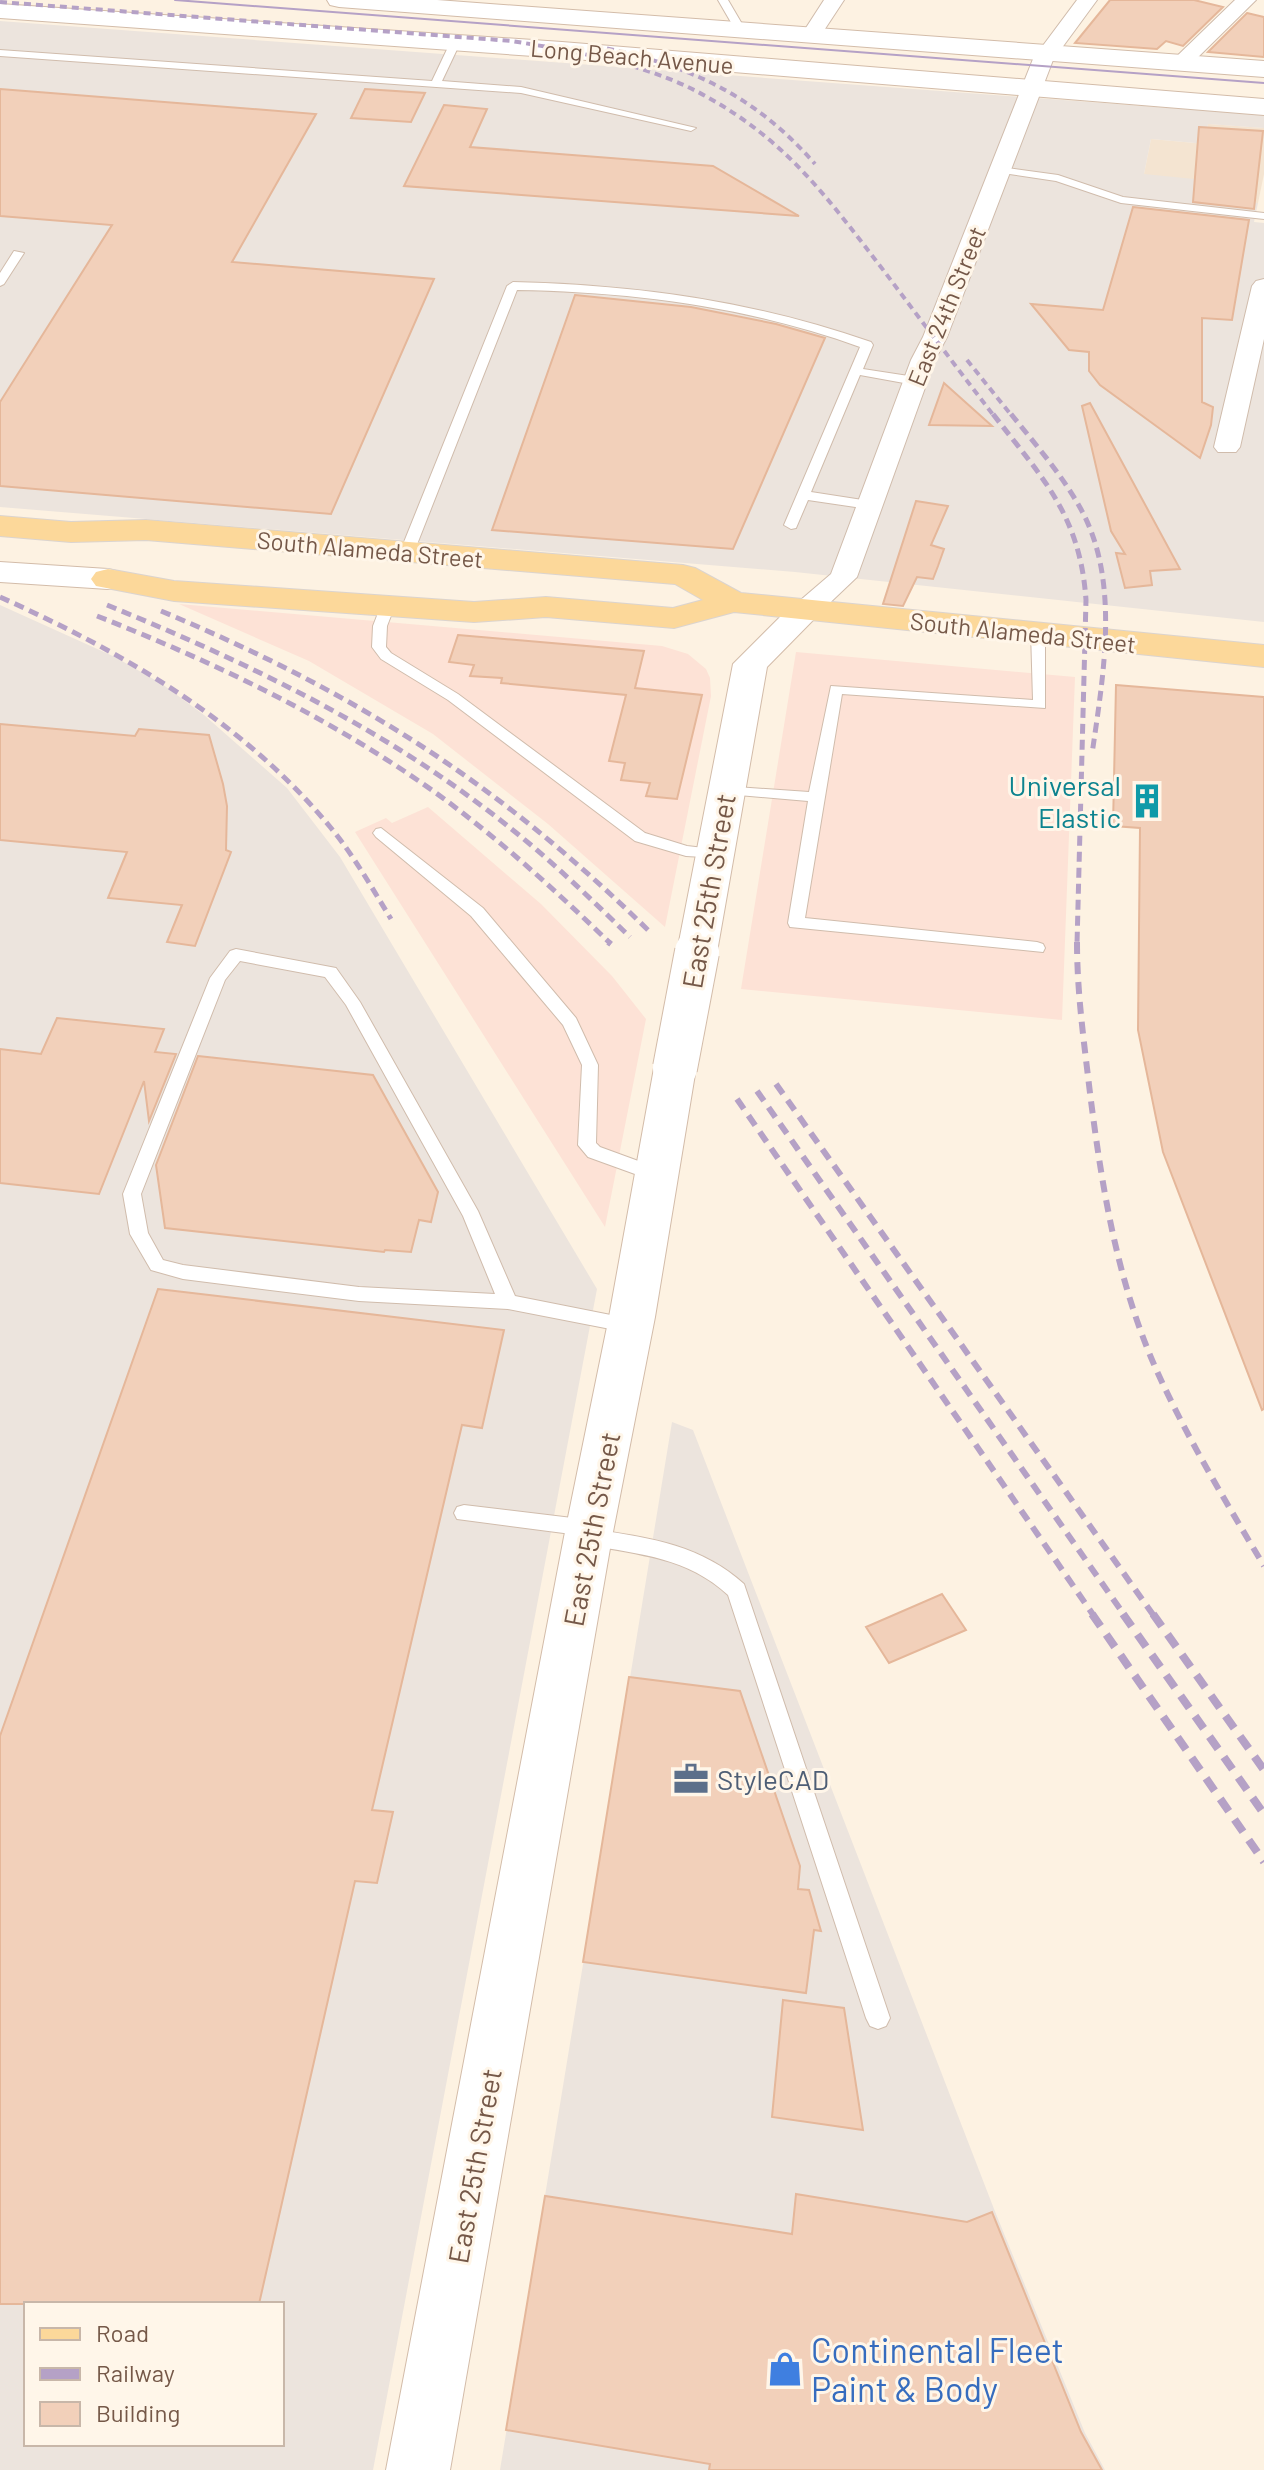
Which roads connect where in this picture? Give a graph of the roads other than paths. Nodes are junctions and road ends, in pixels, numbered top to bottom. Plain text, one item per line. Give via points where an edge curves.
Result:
1 (339, 0) edge
2 (723, 0) edge
3 (834, 0) edge
4 (1087, 0) edge
5 (1246, 0) edge
6 (402, 1) edge
7 (0, 11) edge
8 (740, 29) junction
9 (812, 34) junction
10 (455, 43) junction
11 (0, 53) edge
12 (1046, 53) junction
13 (1181, 63) junction
14 (1264, 69) edge
15 (436, 83) junction
16 (1032, 89) junction
17 (1264, 107) edge
18 (691, 128) dead end
19 (1000, 170) junction
20 (1264, 216) edge
21 (18, 253) dead end
22 (0, 282) edge
23 (1264, 286) edge
24 (856, 371) junction
25 (915, 381) junction
26 (1227, 447) dead end
27 (804, 495) junction
28 (869, 505) junction
29 (791, 525) dead end
30 (0, 526) edge
31 (71, 532) junction
32 (407, 552) junction
33 (509, 560) junction
34 (313, 570) junction
35 (0, 572) edge
36 (108, 579) junction
37 (733, 602) junction
38 (546, 607) junction
39 (387, 608) junction
40 (806, 610) junction
41 (1038, 632) junction
42 (1264, 656) edge
43 (727, 789) junction
44 (816, 797) junction
45 (381, 833) dead end
46 (716, 854) junction
47 (1037, 948) dead end
48 (657, 1175) junction
49 (508, 1302) junction
50 (631, 1326) junction
51 (464, 1513) dead end
52 (589, 1532) junction
53 (878, 2018) dead end
54 (418, 2470) edge

1 - 6 main road, Long Beach Avenue
2 - 8 lane
3 - 9 street
4 - 12 street, East 24th Street
5 - 13 street
6 - 8 main road, Long Beach Avenue
7 - 10 main road, Long Beach Avenue
8 - 9 main road, Long Beach Avenue
9 - 12 main road, Long Beach Avenue
10 - 15 lane
10 - 16 main road, Long Beach Avenue
11 - 15 lane
12 - 13 main road, Long Beach Avenue
12 - 16 street, East 24th Street
13 - 14 main road, Long Beach Avenue
15 - 18 lane via 521,90
16 - 17 main road, Long Beach Avenue
16 - 19 street, East 24th Street
19 - 20 lane via 1058,178 1121,200
19 - 25 street, East 24th Street
21 - 22 lane
23 - 26 street
24 - 25 lane
24 - 27 lane
24 - 32 lane via 867,345 786,318 655,294 513,286
25 - 28 street, East 24th Street
27 - 28 lane
27 - 29 lane
28 - 40 street, East 24th Street via 843,577
30 - 31 main road, South Alameda Street
31 - 32 main road, South Alameda Street via 146,530
31 - 34 main road
32 - 33 main road, South Alameda Street
33 - 34 main road
33 - 37 main road, South Alameda Street via 683,575
34 - 36 main road
34 - 38 main road
35 - 36 main road, South Alameda Street
36 - 39 main road, South Alameda Street via 155,590
37 - 38 main road, South Alameda Street via 674,618
37 - 40 main road, South Alameda Street
38 - 39 main road, South Alameda Street via 474,612
39 - 46 lane via 379,647 386,656 453,697 640,837
40 - 41 main road, South Alameda Street
40 - 43 main road, East 25th Street via 750,664
41 - 42 main road, South Alameda Street
41 - 44 lane via 1040,705 836,689
43 - 44 lane
43 - 46 main road, East 25th Street
44 - 47 lane via 796,923
45 - 48 lane via 477,912 570,1022 590,1065 587,1145
46 - 48 main road, East 25th Street, bridge
48 - 50 main road, East 25th Street
49 - 49 lane via 472,1216 330,972 236,955 218,978 132,1194 139,1234 157,1265 359,1294
49 - 50 lane
50 - 52 main road, East 25th Street
51 - 52 lane
52 - 53 lane via 699,1559 737,1590
52 - 54 main road, East 25th Street

